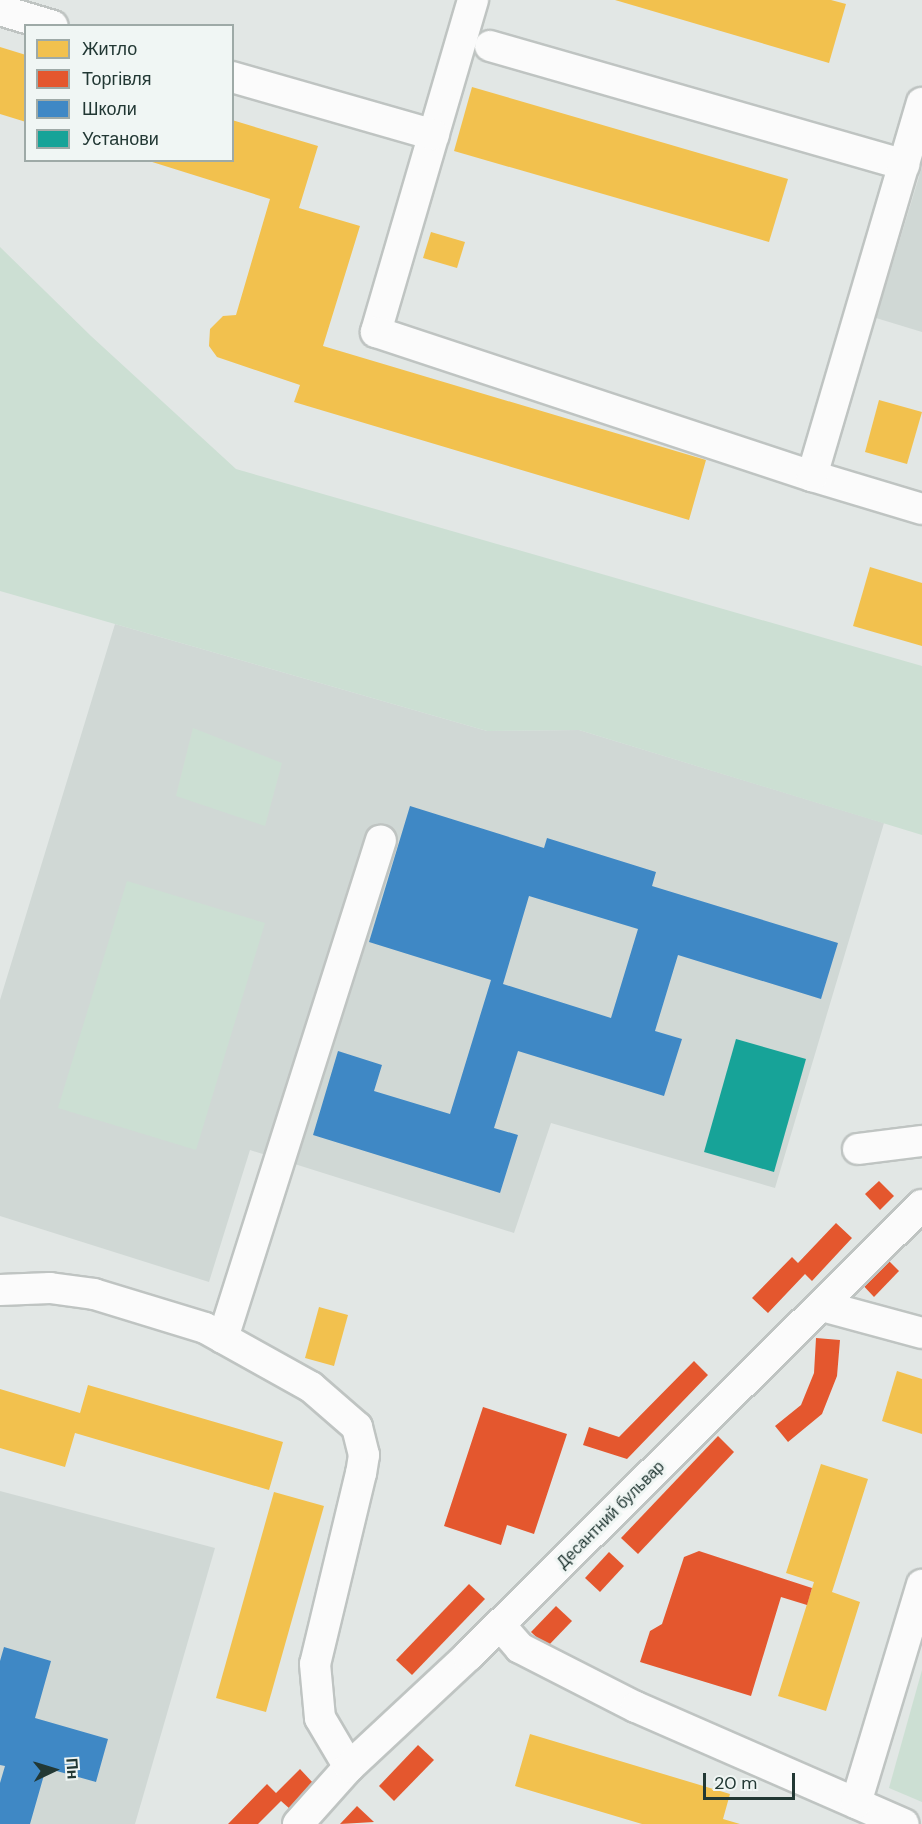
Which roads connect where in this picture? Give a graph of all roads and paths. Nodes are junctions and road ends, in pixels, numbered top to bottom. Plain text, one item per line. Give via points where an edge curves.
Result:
1 (473, 0) edge
2 (0, 10) edge
3 (46, 24) edge
4 (490, 46) dead end
5 (234, 78) edge
6 (922, 104) edge
7 (434, 135) junction
8 (904, 165) junction
9 (812, 476) junction
10 (922, 509) edge
11 (381, 840) dead end
12 (922, 1141) edge
13 (858, 1149) dead end
14 (922, 1205) edge
15 (0, 1290) edge
16 (822, 1306) junction
17 (922, 1333) edge
18 (223, 1338) junction
19 (922, 1585) edge
20 (500, 1625) junction
21 (349, 1767) junction
22 (856, 1803) junction
23 (297, 1824) edge
24 (904, 1824) edge

1 - 7 street
2 - 3 street
4 - 8 street
5 - 7 street
6 - 8 street
7 - 9 street via 376,332
8 - 9 street
9 - 10 street
11 - 18 street
12 - 13 street
14 - 16 street, Десантний бульвар
15 - 18 street via 50,1288 94,1294 205,1328
16 - 17 street
16 - 20 street, Десантний бульвар
18 - 21 street via 311,1386 357,1427 362,1439 361,1473 315,1664 320,1718
19 - 22 street
20 - 21 street, Десантний бульвар
20 - 22 street via 520,1648 626,1702
21 - 23 street, Десантний бульвар
22 - 24 street

